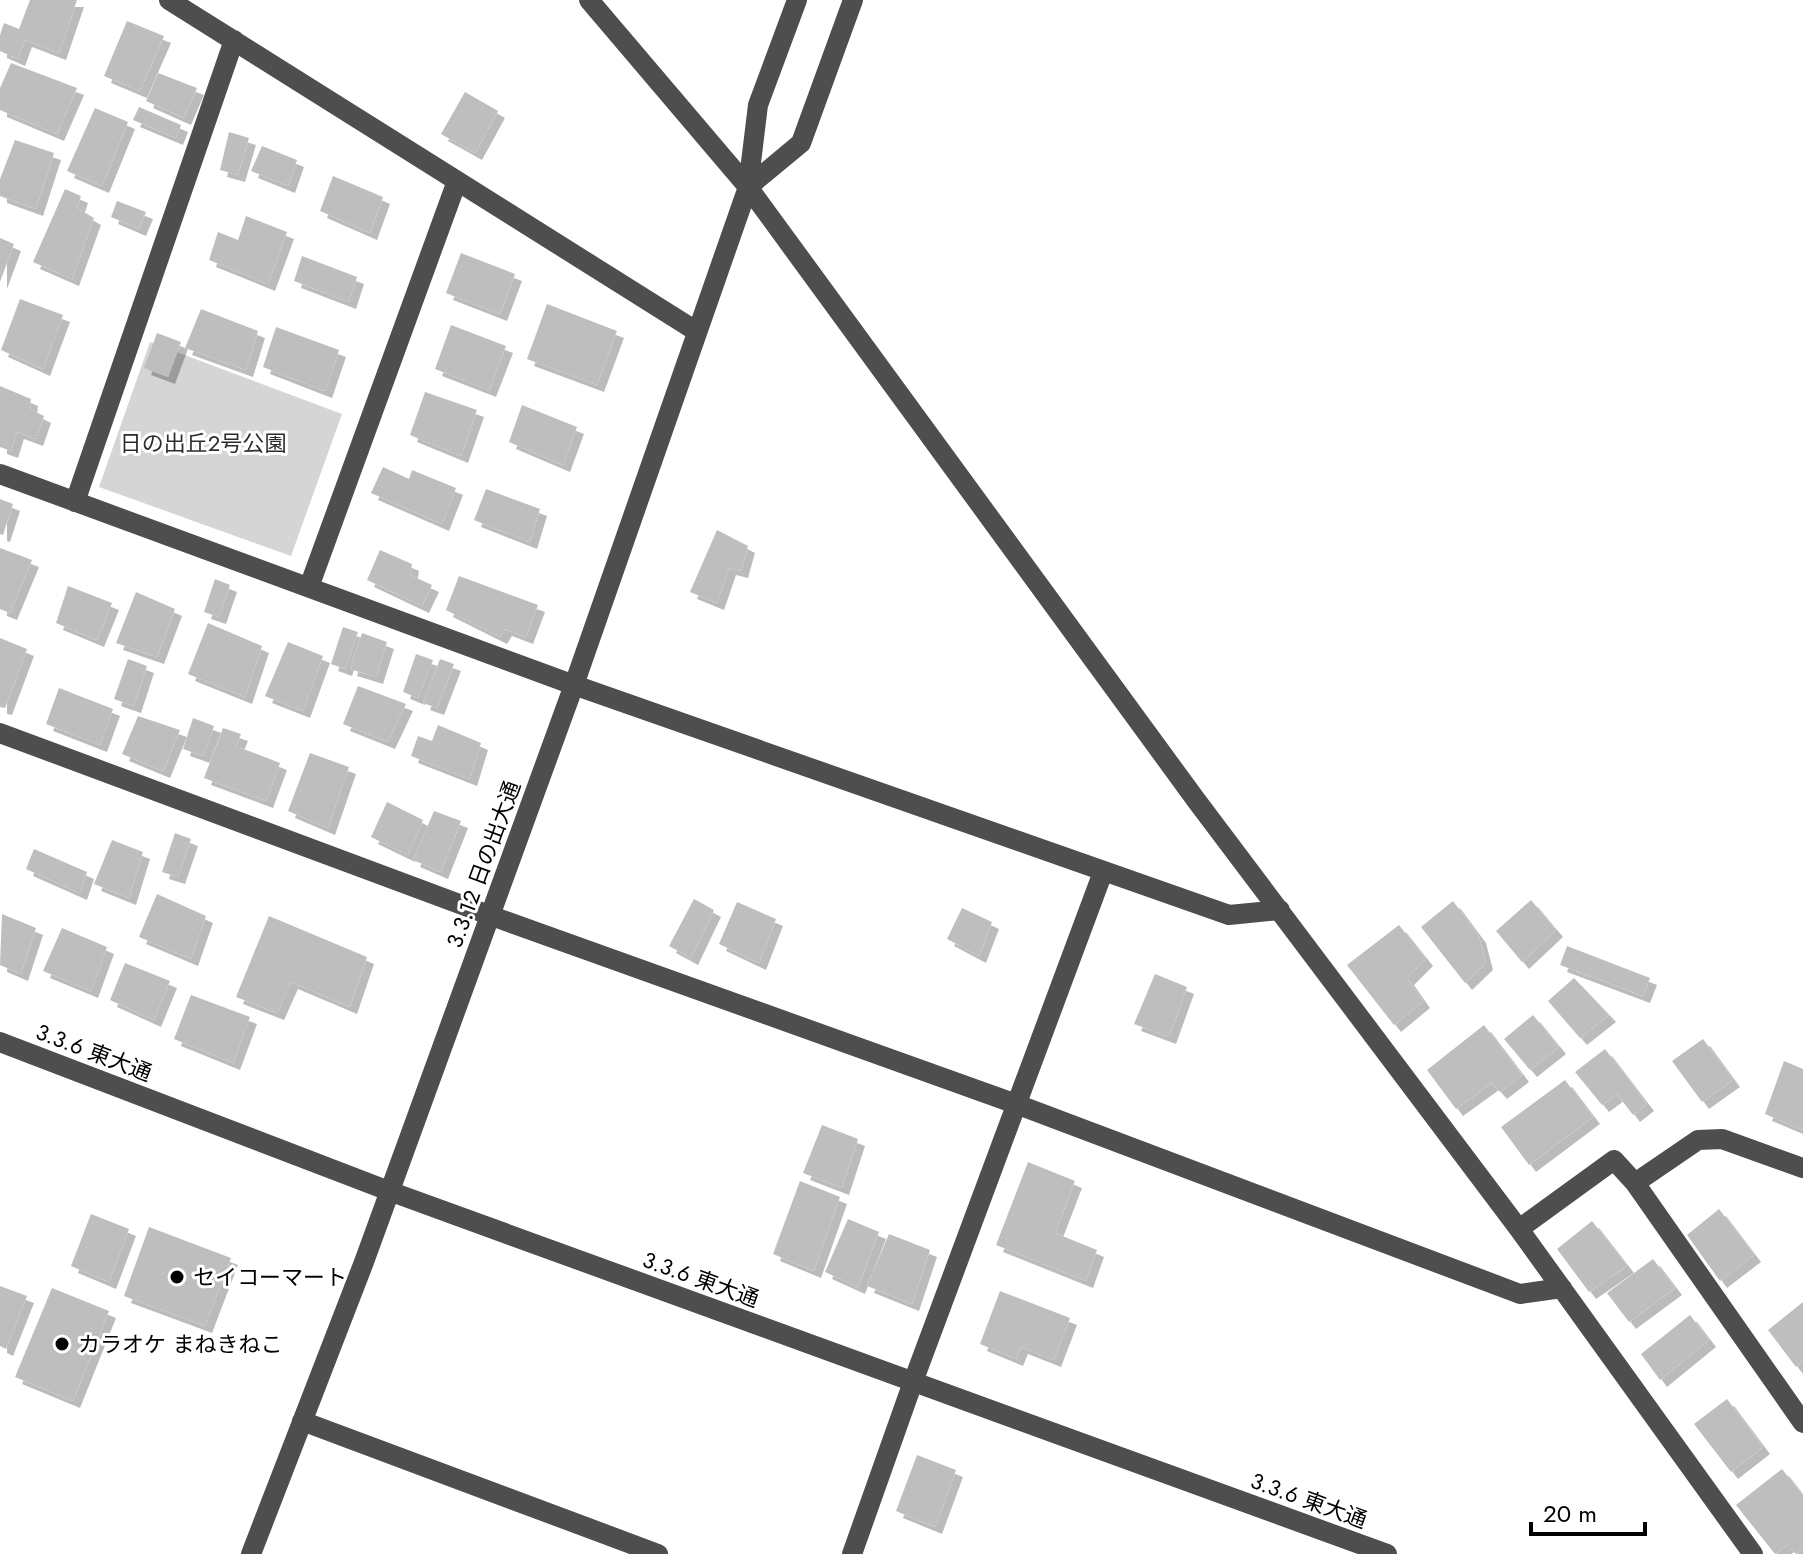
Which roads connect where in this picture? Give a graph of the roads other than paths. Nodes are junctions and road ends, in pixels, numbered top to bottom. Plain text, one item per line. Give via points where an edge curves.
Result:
1 (169, 0) edge
2 (589, 0) edge
3 (797, 0) edge
4 (853, 0) edge
5 (234, 40) junction
6 (457, 181) junction
7 (748, 187) junction
8 (696, 331) junction
9 (0, 474) edge
10 (75, 502) junction
11 (309, 587) junction
12 (574, 685) junction
13 (0, 733) edge
14 (1103, 872) junction
15 (1280, 910) junction
16 (489, 915) junction
17 (0, 1042) edge
18 (1016, 1104) junction
19 (1803, 1168) edge
20 (1635, 1183) junction
21 (389, 1191) junction
22 (1519, 1229) junction
23 (1562, 1288) junction
24 (913, 1382) junction
25 (302, 1421) junction
26 (1803, 1423) edge
27 (251, 1554) edge
28 (658, 1554) edge
29 (852, 1554) edge
30 (1387, 1554) edge
31 (1753, 1554) edge

1 - 5 street
2 - 7 street
3 - 7 street, 3.3.12 日の出大通 via 758,105
4 - 7 street via 801,143
5 - 6 street
5 - 10 street
6 - 8 street
6 - 11 street
7 - 8 street, 3.3.12 日の出大通
7 - 15 street
8 - 12 street, 3.3.12 日の出大通
9 - 10 street
10 - 11 street
11 - 12 street
12 - 14 street
12 - 16 street, 3.3.12 日の出大通
13 - 16 street
14 - 15 street via 1229,915
14 - 18 street
15 - 22 street
16 - 18 street
16 - 21 street, 3.3.12 日の出大通
17 - 21 street, 3.3.6 東大通
18 - 23 street via 1520,1294
18 - 24 street
19 - 20 street via 1722,1139 1698,1140
20 - 22 street via 1614,1160
20 - 26 street
21 - 24 street, 3.3.6 東大通
21 - 25 street, 3.3.12 日の出大通
22 - 23 street
23 - 31 street
24 - 29 street
24 - 30 street, 3.3.6 東大通
25 - 27 street, 3.3.12 日の出大通
25 - 28 street

